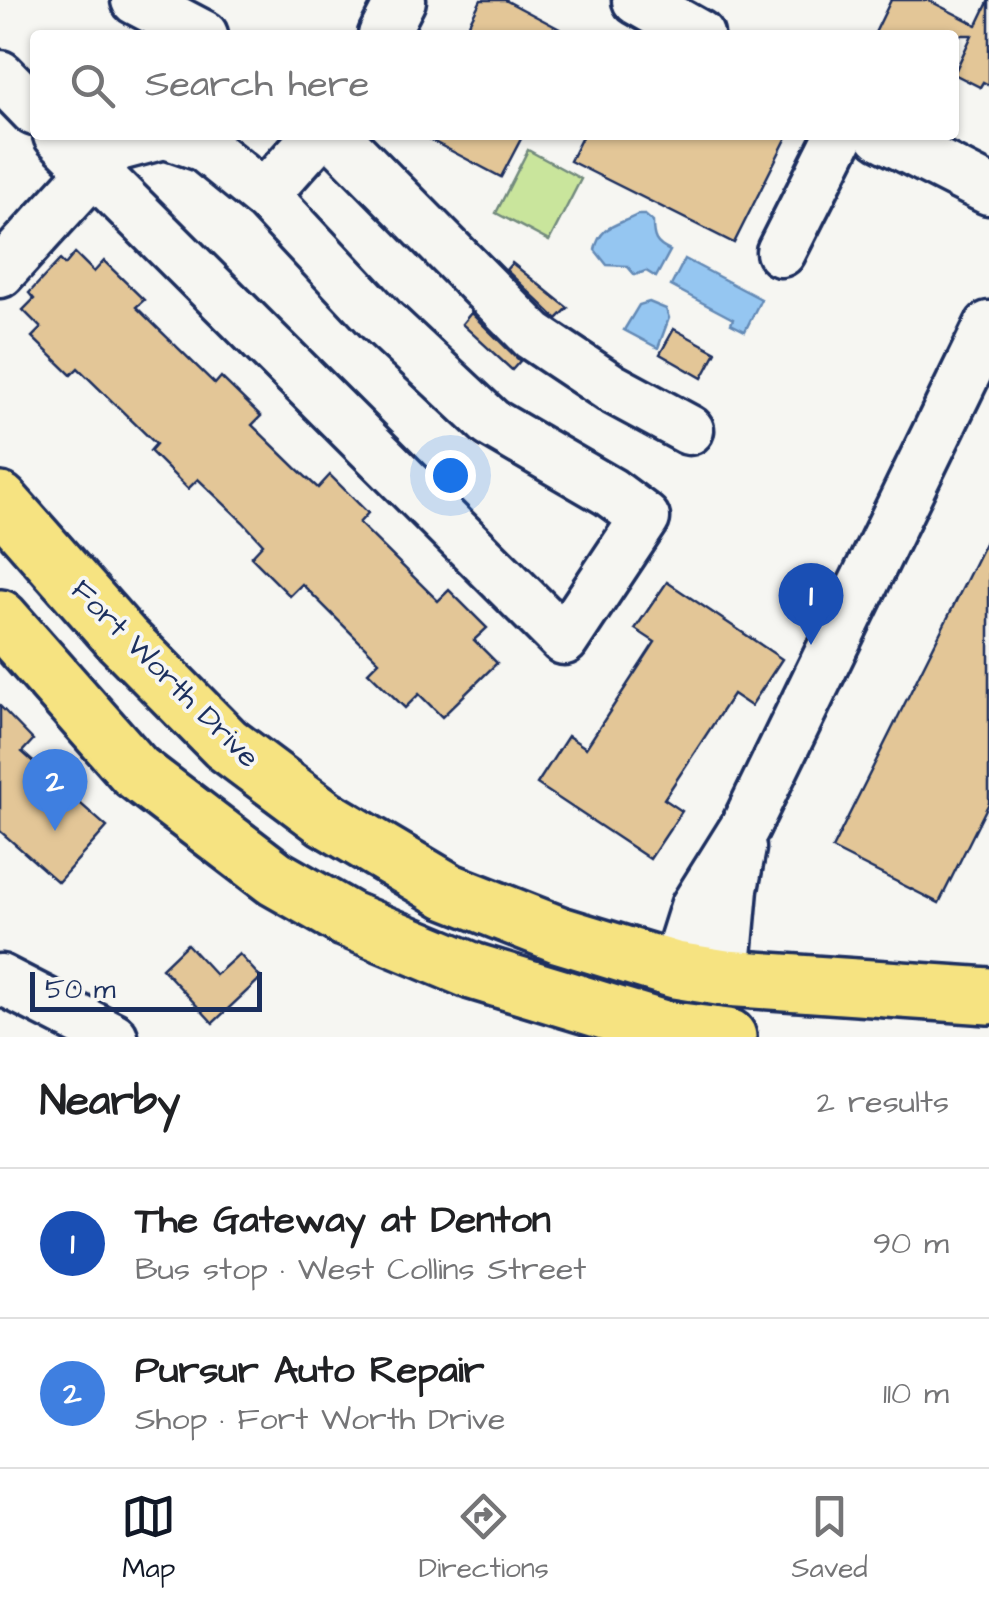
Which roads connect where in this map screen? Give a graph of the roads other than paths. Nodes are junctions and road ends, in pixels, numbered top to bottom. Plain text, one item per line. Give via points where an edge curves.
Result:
1 (136, 0) edge
2 (401, 0) edge
3 (637, 0) edge
4 (193, 30) edge
5 (386, 30) edge
6 (691, 30) edge
7 (0, 74) edge
8 (30, 106) edge
9 (63, 140) edge
10 (141, 140) edge
11 (184, 140) edge
12 (314, 140) edge
13 (339, 140) edge
14 (837, 140) edge
15 (891, 140) edge
16 (93, 172) junction
17 (989, 190) edge
18 (264, 195) junction
19 (781, 252) dead end
20 (0, 273) edge
21 (989, 326) edge
22 (689, 430) dead end
23 (0, 501) edge
24 (0, 618) edge
25 (700, 974) junction
26 (0, 979) edge
27 (989, 996) edge
28 (663, 1033) edge
29 (113, 1037) edge
30 (718, 1037) edge
31 (728, 1037) edge

1 - 4 street
2 - 5 street
3 - 6 street
7 - 8 street
9 - 16 street
10 - 16 street via 114,147
11 - 18 street via 204,147
12 - 18 street
13 - 22 street via 534,336
14 - 19 street
15 - 17 street
16 - 18 street via 564,640 645,518 492,423 381,320
16 - 20 street
21 - 25 street via 745,828 695,907
23 - 25 main road, Fort Worth Drive via 226,744 325,818 448,891 560,934
24 - 28 main road via 135,771 275,878 348,919 472,971
25 - 27 main road, Fort Worth Drive
25 - 28 main road
25 - 30 main road
26 - 29 street
28 - 30 main road
30 - 31 main road

